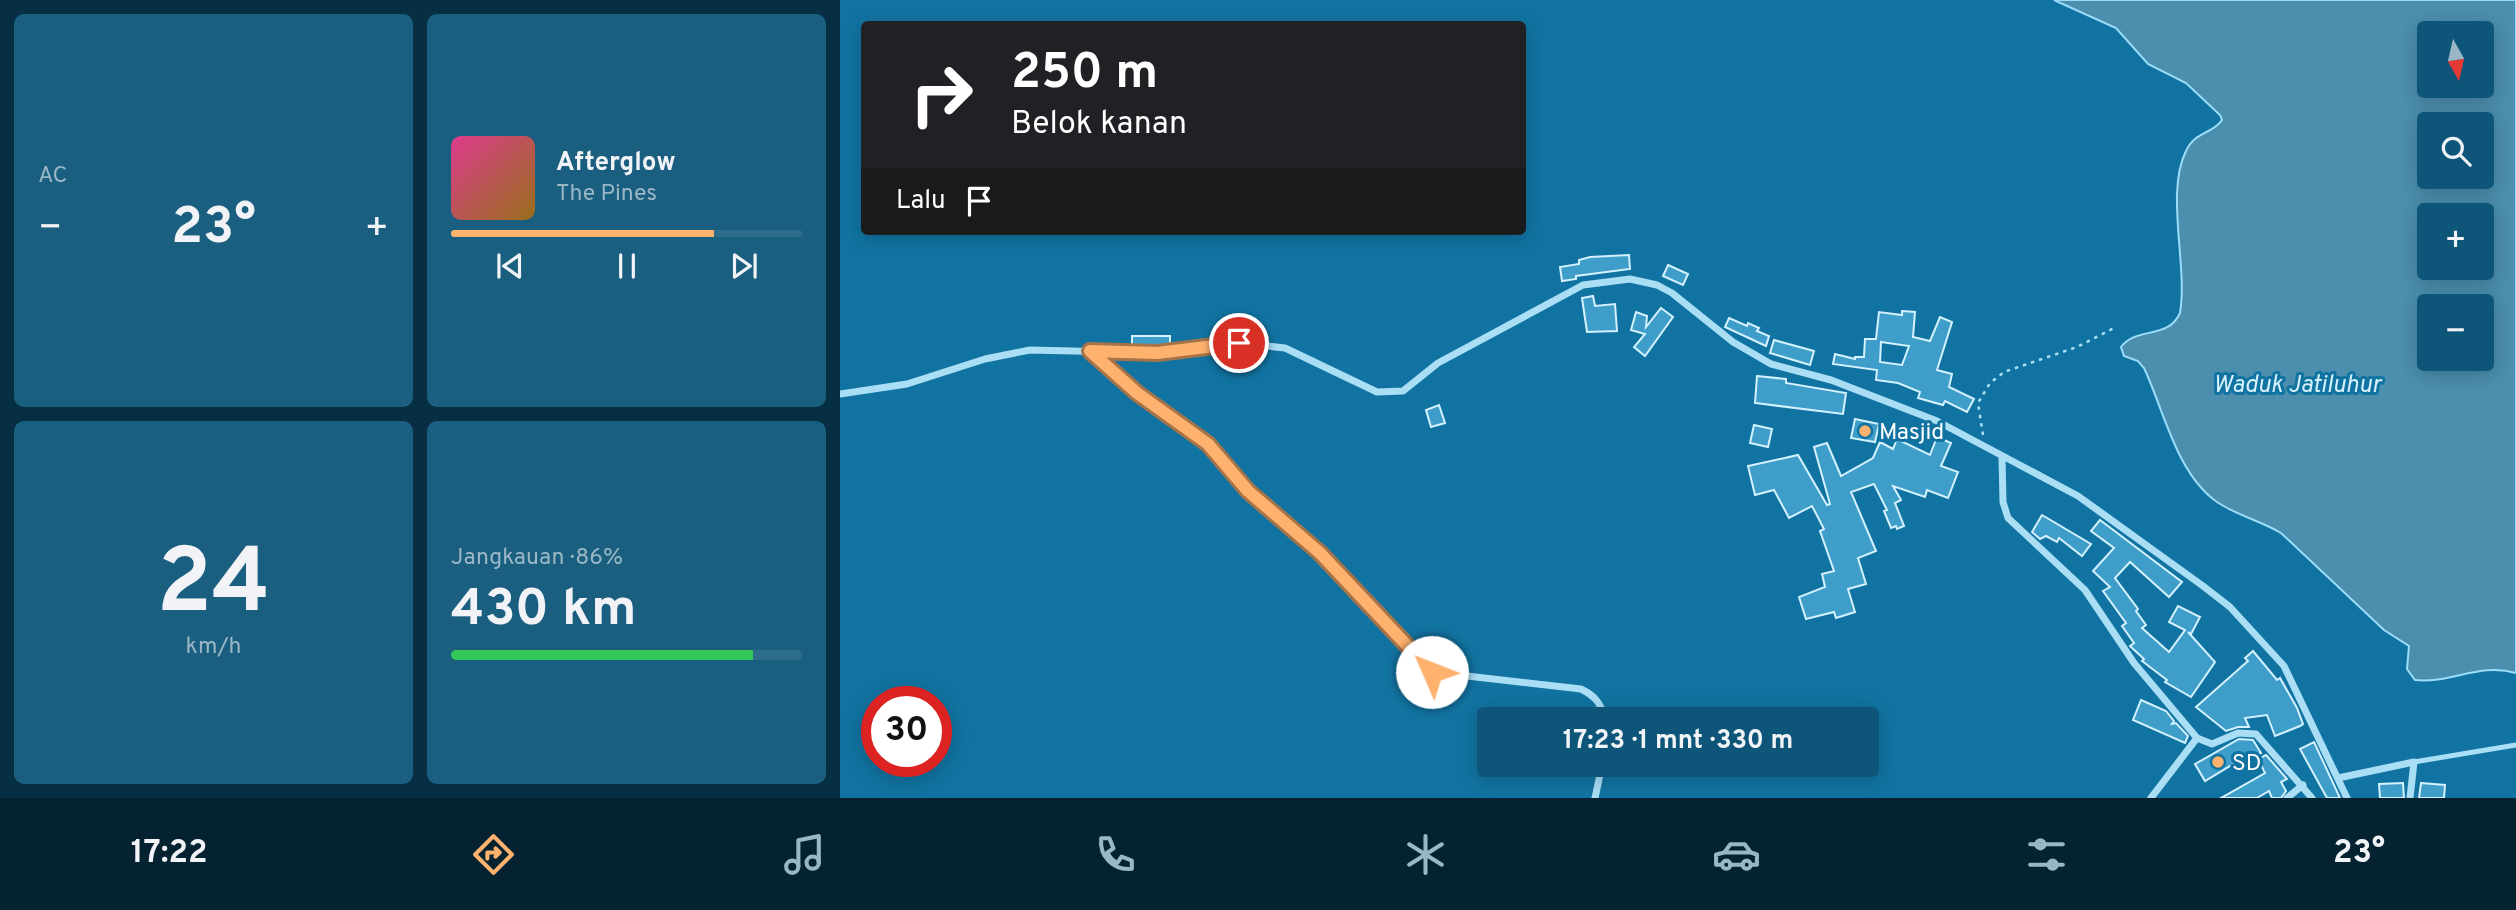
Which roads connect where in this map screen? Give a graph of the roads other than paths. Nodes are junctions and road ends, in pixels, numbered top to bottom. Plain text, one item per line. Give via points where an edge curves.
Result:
1 (1090, 351) junction
2 (840, 394) edge
3 (2002, 457) junction
4 (1602, 707) edge
5 (2197, 738) junction
6 (2516, 745) edge
7 (2414, 762) junction
8 (1599, 777) edge
9 (2338, 778) junction
10 (2303, 785) junction
11 (1595, 798) edge
12 (2151, 798) edge
13 (2287, 798) edge
14 (2312, 798) edge
15 (2347, 798) edge
16 (2410, 798) edge

1 - 2 street via 1030,350 907,384
1 - 3 street via 1157,353 1239,343 1275,345 1377,392 1391,393 1413,386 1438,363 1567,292 1583,285 1630,279 1672,293 1733,342 1771,364 1831,380 1908,409
1 - 4 street via 1137,393 1208,444 1248,491 1320,553 1432,672 1581,689
3 - 5 street via 2008,518 2085,590 2134,663
3 - 9 street via 2078,496 2230,607 2284,666
5 - 10 street via 2212,744 2252,732
5 - 12 street
6 - 7 lane
7 - 9 street
7 - 16 street
8 - 11 street
9 - 15 street
10 - 13 street
10 - 14 street

